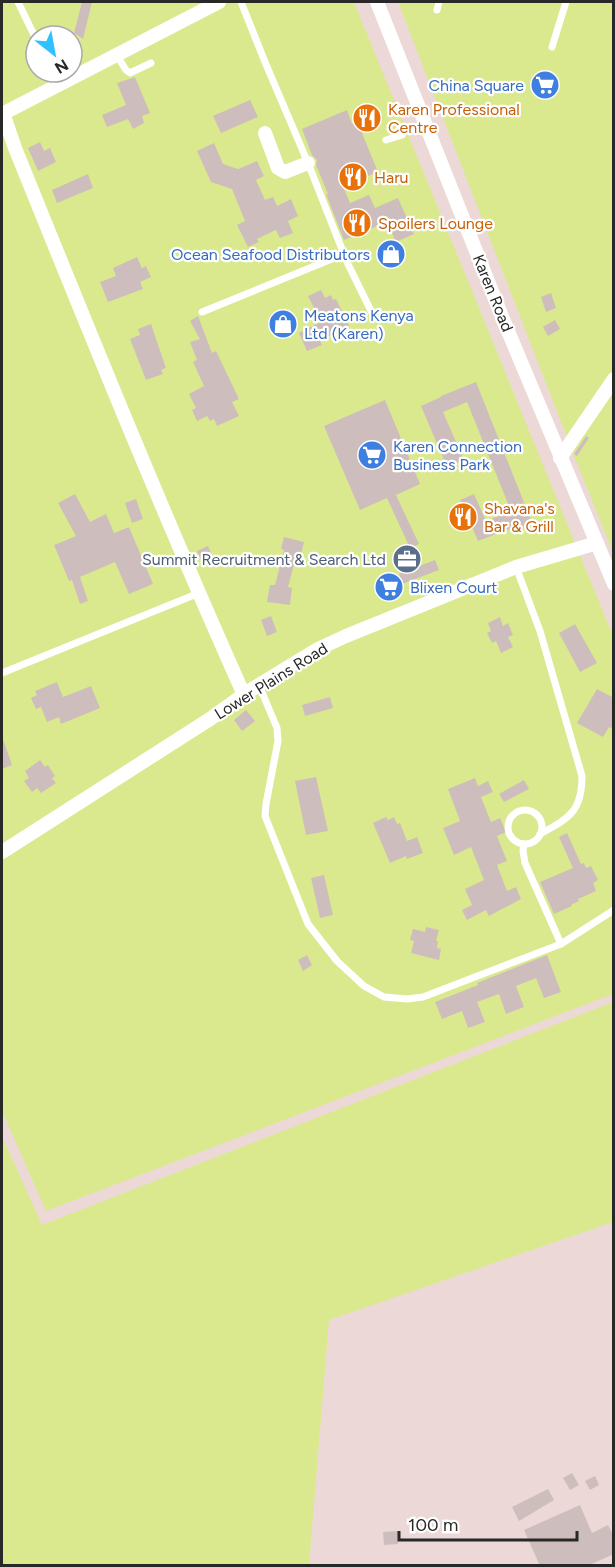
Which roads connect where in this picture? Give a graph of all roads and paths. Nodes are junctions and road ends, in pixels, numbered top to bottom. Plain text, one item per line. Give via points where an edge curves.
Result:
1 (18, 2) edge
2 (219, 2) edge
3 (241, 2) edge
4 (377, 2) edge
5 (440, 2) edge
6 (566, 2) edge
7 (437, 10) dead end
8 (29, 24) edge
9 (552, 46) dead end
10 (116, 54) junction
11 (151, 63) dead end
12 (84, 67) edge
13 (46, 84) edge
14 (2, 113) edge
15 (265, 133) dead end
16 (402, 135) dead end
17 (386, 141) dead end
18 (308, 163) junction
19 (344, 254) junction
20 (202, 312) dead end
21 (373, 315) dead end
22 (614, 379) edge
23 (560, 458) junction
24 (597, 543) junction
25 (516, 567) junction
26 (614, 584) edge
27 (198, 593) junction
28 (2, 673) edge
29 (258, 685) junction
30 (244, 695) junction
31 (540, 834) junction
32 (524, 844) junction
33 (2, 852) edge
34 (614, 909) edge
35 (561, 944) junction

1 - 8 lane
2 - 10 street
3 - 18 lane
4 - 23 street, Karen Road
5 - 7 lane
6 - 9 lane
10 - 11 lane via 130,73
10 - 12 street
13 - 14 street
14 - 27 street
15 - 18 street via 282,171
16 - 17 lane
18 - 19 lane
19 - 20 lane
19 - 21 lane
22 - 23 street
23 - 24 street, Karen Road
24 - 25 street, Lower Plains Road
24 - 26 street, Karen Road
25 - 29 street, Lower Plains Road via 346,636
25 - 31 lane via 540,631 582,776 577,807 565,820
27 - 28 lane
27 - 30 street
29 - 30 street, Lower Plains Road
29 - 35 lane via 277,728 278,741 265,816 308,924 337,961 364,986 384,997 423,997
30 - 33 street, Lower Plains Road
31 - 32 lane via 535,841
31 - 32 lane via 541,822 534,813 514,814 508,832
32 - 35 lane via 525,862
34 - 35 lane

